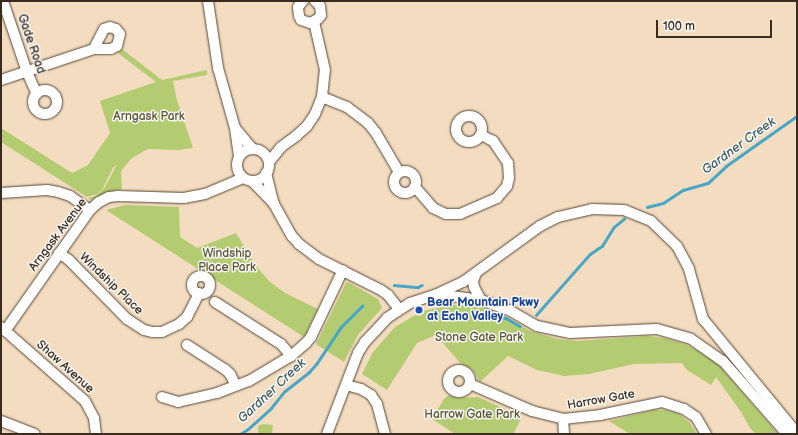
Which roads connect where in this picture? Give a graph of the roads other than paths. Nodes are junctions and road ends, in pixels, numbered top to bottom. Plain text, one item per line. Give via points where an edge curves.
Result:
1 (3, 1) edge
2 (208, 1) edge
3 (303, 1) edge
4 (316, 1) edge
5 (314, 22) junction
6 (94, 49) dead end
7 (27, 72) junction
8 (1, 80) edge
9 (37, 94) dead end
10 (322, 97) junction
11 (235, 128) junction
12 (481, 135) dead end
13 (281, 147) junction
14 (257, 150) junction
15 (239, 155) junction
16 (269, 162) junction
17 (236, 168) junction
18 (399, 172) junction
19 (266, 173) junction
20 (243, 178) junction
21 (253, 182) junction
22 (224, 184) junction
23 (415, 187) junction
24 (1, 193) edge
25 (274, 204) junction
26 (90, 210) junction
27 (59, 253) junction
28 (343, 270) junction
29 (476, 273) junction
30 (199, 294) dead end
31 (437, 294) junction
32 (481, 300) junction
33 (215, 302) dead end
34 (399, 309) junction
35 (3, 329) edge
36 (187, 345) dead end
37 (291, 356) junction
38 (470, 384) dead end
39 (346, 385) junction
40 (236, 386) junction
41 (162, 397) dead end
42 (563, 419) junction
43 (1, 421) edge
44 (19, 431) edge
45 (797, 433) edge
46 (35, 434) edge
47 (96, 434) edge
48 (327, 434) edge
49 (385, 434) edge
50 (564, 434) edge
51 (706, 434) edge
52 (787, 434) edge

1 - 7 street, Gade Road
2 - 11 street via 218,68
3 - 5 street via 298,7 299,16 305,22
4 - 5 street via 321,11
5 - 10 street via 325,70
6 - 7 street
7 - 8 street
7 - 9 street, Gade Road
10 - 13 street via 307,126
10 - 18 street via 347,107 368,123
11 - 14 street
11 - 15 street
12 - 23 street via 494,141 508,163 509,178 497,198 460,214 446,214 433,208
13 - 14 street
13 - 16 street
14 - 15 street via 245,150
14 - 16 street
15 - 17 street
16 - 19 street
17 - 20 street
17 - 22 street, Arngask Avenue
18 - 23 street via 412,172 417,179
18 - 23 street via 394,179 399,191 408,193
19 - 21 street via 261,179
19 - 25 street
20 - 21 street
20 - 22 street, Arngask Avenue
21 - 25 street
22 - 26 street, Arngask Avenue via 204,194 184,198 109,197
24 - 26 street via 47,190 58,192 70,196
25 - 28 street via 299,244 319,259
26 - 27 street, Arngask Avenue
27 - 30 street, Windship Place via 127,319 144,330 162,332 180,324 187,317
27 - 35 street, Arngask Avenue
28 - 34 street via 381,290
28 - 37 street via 311,337
29 - 31 street
29 - 32 street via 474,287
29 - 45 street via 540,226 558,217 592,209 624,210 651,221 677,246 689,269 702,319
31 - 32 street
31 - 34 street
32 - 52 street via 509,310 537,326 570,333 657,328 691,339 723,361
33 - 37 street via 281,344
34 - 39 street via 365,342
35 - 47 street, Shaw Avenue via 85,401 94,418
36 - 40 street via 226,370
37 - 40 street via 248,382
38 - 42 street, Harrow Gate via 532,411
39 - 48 street
39 - 49 street via 371,395 377,404
40 - 41 street via 178,402
42 - 50 street
42 - 51 street, Harrow Gate via 600,415 662,402 684,409 696,417
43 - 44 street
44 - 46 street

